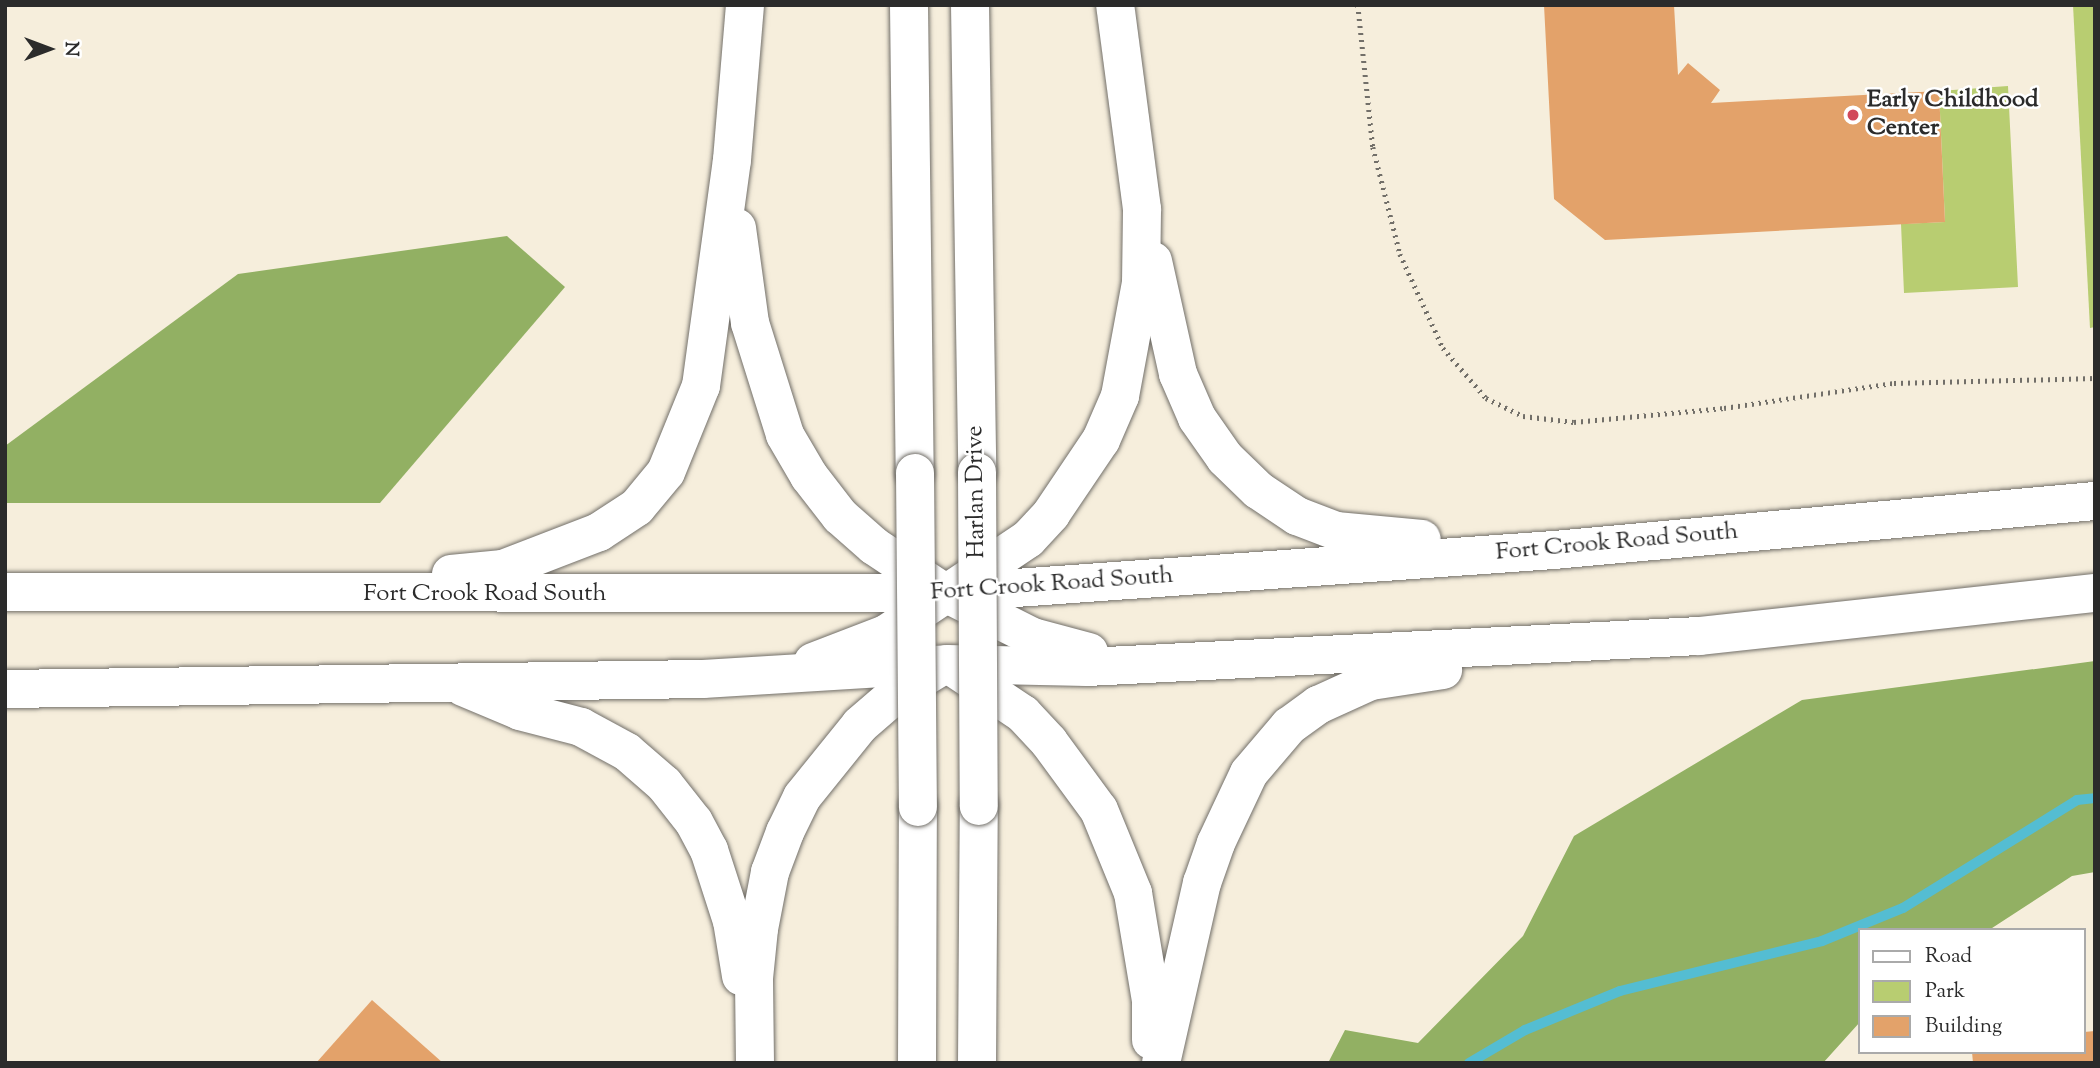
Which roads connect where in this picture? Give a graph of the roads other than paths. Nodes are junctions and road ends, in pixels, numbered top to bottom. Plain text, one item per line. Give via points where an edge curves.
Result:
1 (745, 5) edge
2 (909, 5) edge
3 (970, 5) edge
4 (1115, 5) edge
5 (732, 160) junction
6 (1142, 209) junction
7 (2095, 501) edge
8 (1665, 538) junction
9 (1112, 579) junction
10 (152, 591) junction
11 (5, 592) edge
12 (945, 593) junction
13 (2095, 593) edge
14 (700, 596) junction
15 (1012, 626) junction
16 (886, 634) junction
17 (1699, 636) junction
18 (1158, 663) junction
19 (947, 664) junction
20 (779, 676) junction
21 (448, 681) junction
22 (5, 689) edge
23 (754, 1055) edge
24 (917, 1063) edge
25 (977, 1063) edge
26 (1150, 1063) edge
27 (1161, 1063) edge

1 - 5 main road
2 - 24 main road, bridge
3 - 25 main road, Harlan Drive, bridge via 977,472
4 - 6 main road
5 - 10 main road via 701,386 666,472 637,507 599,533 492,571
5 - 12 main road via 740,265 750,323 785,435 840,516 874,546
6 - 8 main road via 1178,374 1197,418 1258,491 1297,516 1336,531 1381,538
6 - 12 main road via 1141,283 1132,348 1121,396 1101,440 1051,514 1028,539
7 - 8 main road, Fort Crook Road South
8 - 9 main road, Fort Crook Road South via 1243,573
9 - 12 main road, Fort Crook Road South
9 - 15 main road
10 - 11 main road, Fort Crook Road South
10 - 14 main road, Fort Crook Road South
12 - 14 main road, Fort Crook Road South
12 - 15 main road
12 - 16 main road
13 - 17 main road
14 - 16 main road via 807,610
15 - 18 main road via 1083,651
15 - 19 main road
16 - 19 main road
16 - 20 main road
17 - 18 main road
17 - 27 main road via 1371,681 1318,705 1289,726 1249,773 1216,842 1189,934
18 - 19 main road via 1087,667
19 - 20 main road
19 - 23 main road via 896,694 860,725 802,797 770,872 754,978
19 - 26 main road via 1023,714 1099,810 1133,893 1151,1000
20 - 21 main road
21 - 22 main road
21 - 23 main road via 520,711 581,727 626,752 664,784 694,821 722,882

